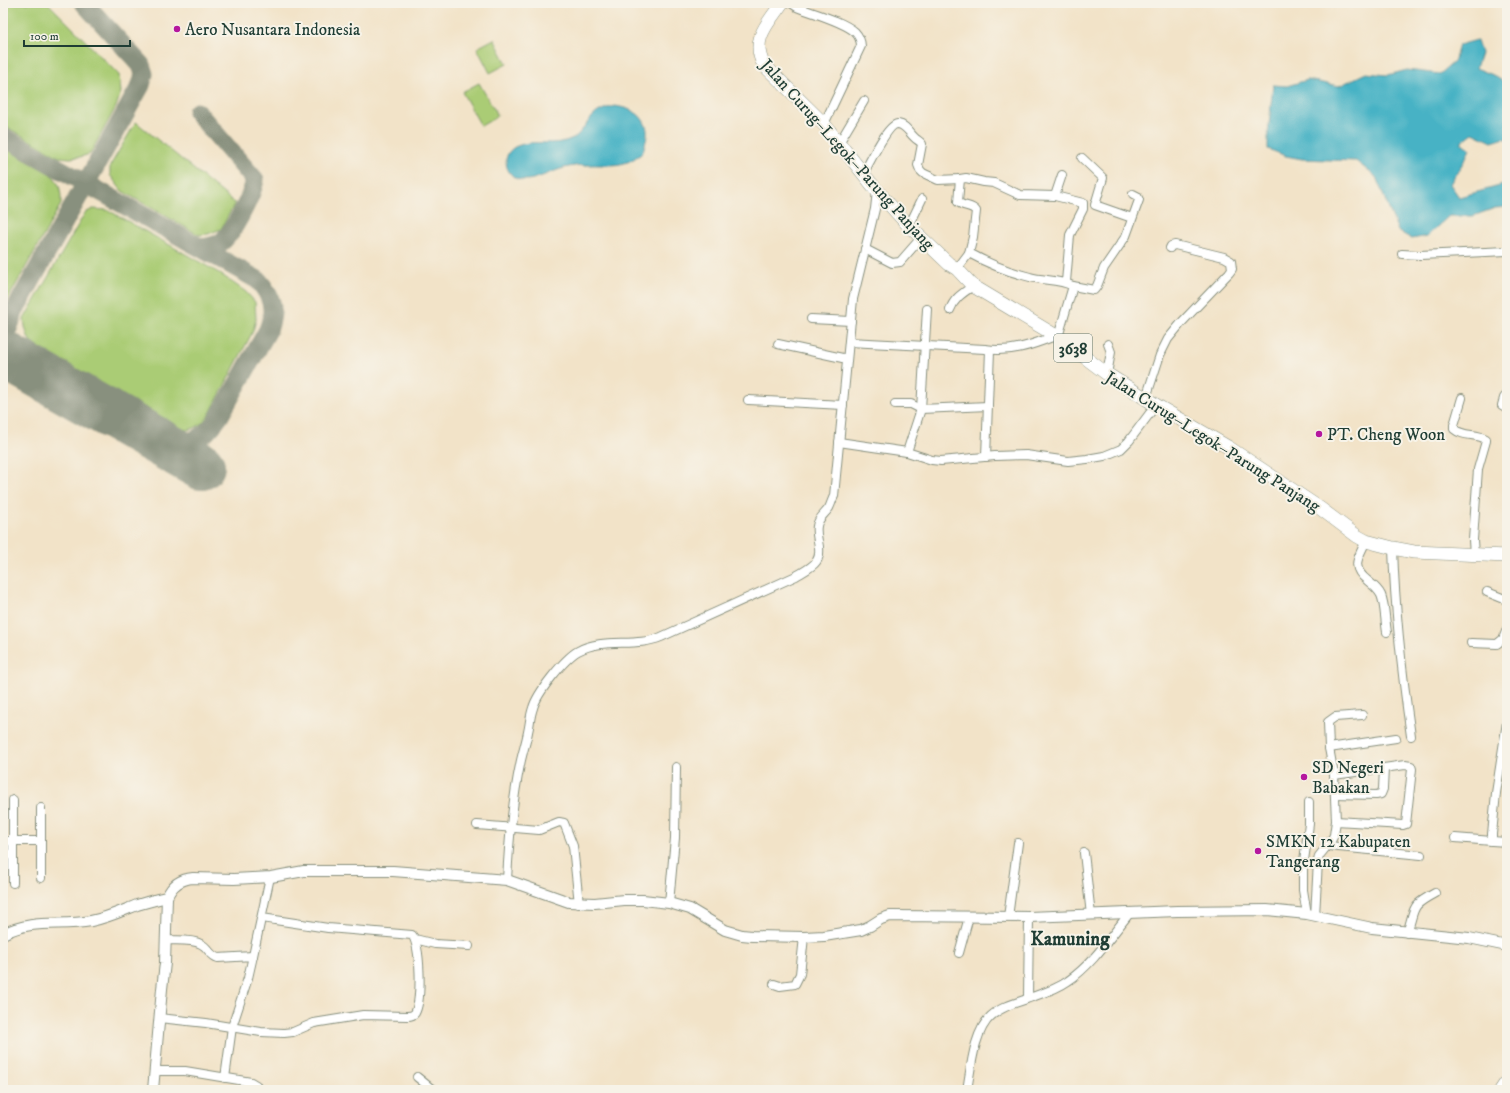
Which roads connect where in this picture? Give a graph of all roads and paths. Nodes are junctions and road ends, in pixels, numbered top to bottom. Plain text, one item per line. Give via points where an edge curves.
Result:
1 (782, 3) edge
2 (791, 3) edge
3 (864, 101) dead end
4 (824, 124) junction
5 (839, 143) junction
6 (1082, 158) dead end
7 (864, 172) junction
8 (1062, 175) dead end
9 (960, 179) junction
10 (878, 191) junction
11 (1133, 194) dead end
12 (1055, 196) junction
13 (922, 199) dead end
14 (1132, 218) junction
15 (909, 226) junction
16 (921, 238) junction
17 (1170, 248) dead end
18 (865, 249) junction
19 (1507, 251) edge
20 (969, 253) junction
21 (1402, 254) dead end
22 (957, 269) junction
23 (1069, 284) junction
24 (973, 286) junction
25 (927, 309) dead end
26 (950, 310) dead end
27 (811, 319) dead end
28 (850, 322) junction
29 (1056, 336) junction
30 (849, 342) junction
31 (778, 344) dead end
32 (1108, 344) dead end
33 (926, 346) junction
34 (990, 350) junction
35 (847, 359) junction
36 (1107, 374) junction
37 (1507, 394) edge
38 (1462, 398) dead end
39 (748, 400) dead end
40 (1151, 401) junction
41 (895, 404) dead end
42 (843, 405) junction
43 (988, 406) junction
44 (1507, 408) edge
45 (921, 409) junction
46 (839, 442) junction
47 (907, 452) junction
48 (986, 457) junction
49 (1366, 540) junction
50 (1393, 548) junction
51 (1474, 555) junction
52 (1507, 556) edge
53 (1487, 592) dead end
54 (1507, 600) edge
55 (1507, 629) edge
56 (1387, 632) dead end
57 (1471, 643) dead end
58 (1362, 715) dead end
59 (1507, 722) edge
60 (1410, 736) dead end
61 (1396, 738) dead end
62 (1330, 748) junction
63 (676, 766) dead end
64 (1384, 768) junction
65 (1334, 775) junction
66 (1335, 794) junction
67 (13, 800) dead end
68 (1309, 802) dead end
69 (41, 808) dead end
70 (1336, 821) junction
71 (477, 825) dead end
72 (510, 827) junction
73 (1455, 838) dead end
74 (1492, 840) junction
75 (3, 841) edge
76 (13, 841) junction
77 (41, 841) junction
78 (1507, 842) edge
79 (1018, 843) dead end
80 (1328, 846) junction
81 (1084, 853) dead end
82 (1421, 855) dead end
83 (270, 877) junction
84 (41, 878) dead end
85 (507, 880) junction
86 (13, 883) dead end
87 (1436, 893) dead end
88 (167, 897) junction
89 (669, 903) junction
90 (579, 904) junction
91 (1129, 914) junction
92 (1091, 915) junction
93 (1311, 915) junction
94 (969, 917) junction
95 (1008, 917) junction
96 (1029, 917) junction
97 (262, 918) junction
98 (1407, 933) junction
99 (3, 934) edge
100 (804, 937) junction
101 (415, 939) junction
102 (166, 940) junction
103 (469, 946) dead end
104 (1507, 946) edge
105 (958, 953) dead end
106 (253, 956) junction
107 (774, 984) dead end
108 (1028, 998) junction
109 (159, 1018) junction
110 (232, 1027) junction
111 (155, 1071) junction
112 (417, 1077) dead end
113 (225, 1078) junction
114 (153, 1090) edge
115 (258, 1090) edge
116 (433, 1090) edge
117 (967, 1090) edge

1 - 4 main road, Jalan Curug–Legok–Parung Panjang / 3638 via 761,34 758,53 764,65
2 - 4 street via 846,26 855,32 861,42
3 - 5 street
4 - 5 main road, Jalan Curug–Legok–Parung Panjang / 3638
5 - 7 main road, Jalan Curug–Legok–Parung Panjang / 3638
6 - 14 street via 1103,178 1095,205
7 - 9 street via 890,129 898,124 922,144 918,165 923,173 938,180
7 - 10 main road, Jalan Curug–Legok–Parung Panjang / 3638
8 - 12 street
9 - 12 street via 994,182 1020,195
9 - 20 street via 958,202 976,211
10 - 15 main road, Jalan Curug–Legok–Parung Panjang / 3638
10 - 18 street
11 - 14 street via 1139,200
12 - 23 street via 1084,205 1070,235
13 - 15 street
14 - 23 street via 1126,236 1104,268 1094,290
15 - 16 main road, Jalan Curug–Legok–Parung Panjang / 3638
16 - 18 street via 898,263 892,263
16 - 22 main road, Jalan Curug–Legok–Parung Panjang / 3638
17 - 40 street via 1175,245 1224,256 1231,261 1232,269 1168,339 1160,355
18 - 28 street
19 - 21 street
20 - 22 street
20 - 23 street via 988,263 1031,278
22 - 24 main road, Jalan Curug–Legok–Parung Panjang / 3638
23 - 29 street
24 - 26 street via 959,296
24 - 29 main road, Jalan Curug–Legok–Parung Panjang / 3638
25 - 33 street
27 - 28 street
28 - 30 street
29 - 34 street via 1032,345 1000,351
29 - 36 main road, Jalan Curug–Legok–Parung Panjang / 3638
30 - 33 street
30 - 35 street
31 - 35 street
32 - 36 street via 1111,352
33 - 34 street
33 - 45 street
34 - 43 street
35 - 42 street
36 - 40 main road, Jalan Curug–Legok–Parung Panjang / 3638
37 - 44 street via 1502,405
38 - 51 street via 1454,429 1484,438 1486,441 1478,469
39 - 42 street
40 - 48 street via 1129,441 1121,449 1104,456 1068,461 1026,455
40 - 49 main road, Jalan Curug–Legok–Parung Panjang / 3638 via 1228,446
41 - 45 street via 911,404
42 - 46 street
43 - 45 street
43 - 48 street
45 - 47 street
46 - 47 street
46 - 72 street via 834,496 817,524 820,556 813,565 796,576 653,640 590,646 577,651 565,662 541,691 533,707 520,763
47 - 48 street via 941,461
49 - 50 main road, Jalan Curug–Legok–Parung Panjang / 3638
49 - 56 street via 1357,569 1382,596
50 - 51 main road, Jalan Curug–Legok–Parung Panjang / 3638 via 1414,552
50 - 60 street
51 - 52 main road, Jalan Curug–Legok–Parung Panjang / 3638
53 - 54 street
55 - 57 street via 1503,639 1497,644
58 - 62 street via 1335,717 1329,720 1327,725
59 - 74 street
61 - 62 street
62 - 65 street
63 - 89 street via 675,838
64 - 65 street
64 - 66 street via 1381,794
64 - 70 street via 1405,765 1412,767 1406,824
65 - 66 street
66 - 70 street
67 - 76 street
68 - 93 street via 1303,895
69 - 77 street
70 - 80 street via 1334,835
71 - 72 street
72 - 85 street
72 - 90 street via 539,830 559,822 564,823 573,846
73 - 74 street
74 - 78 street
75 - 76 street
76 - 77 street
76 - 86 street
77 - 84 street
79 - 95 street
80 - 82 street
80 - 93 street via 1319,856
81 - 92 street
83 - 85 street via 304,871 393,871
83 - 88 street via 186,878 174,886
83 - 97 street
85 - 90 street via 556,899
87 - 98 street via 1419,901 1412,911
88 - 99 street via 92,921 30,924
88 - 102 street
89 - 90 street via 643,900
89 - 100 street via 690,909 725,930 738,934
91 - 92 street
91 - 93 street via 1267,910
91 - 108 street via 1090,962 1068,981 1049,992
92 - 96 street
93 - 98 street
94 - 95 street
94 - 100 street via 890,916 861,930
94 - 105 street
95 - 96 street
96 - 108 street
97 - 101 street via 328,928 410,934
97 - 106 street
98 - 104 street via 1446,935
100 - 107 street via 800,974 795,984
101 - 103 street via 435,944
101 - 110 street via 420,987 413,1015 363,1015 314,1023 284,1033
102 - 106 street via 198,943 218,958
102 - 109 street via 166,963
106 - 110 street
108 - 117 street via 997,1011 983,1027 975,1047
109 - 110 street
109 - 111 street
110 - 113 street
111 - 113 street via 185,1071
111 - 114 street
112 - 116 street
113 - 115 street via 254,1083

